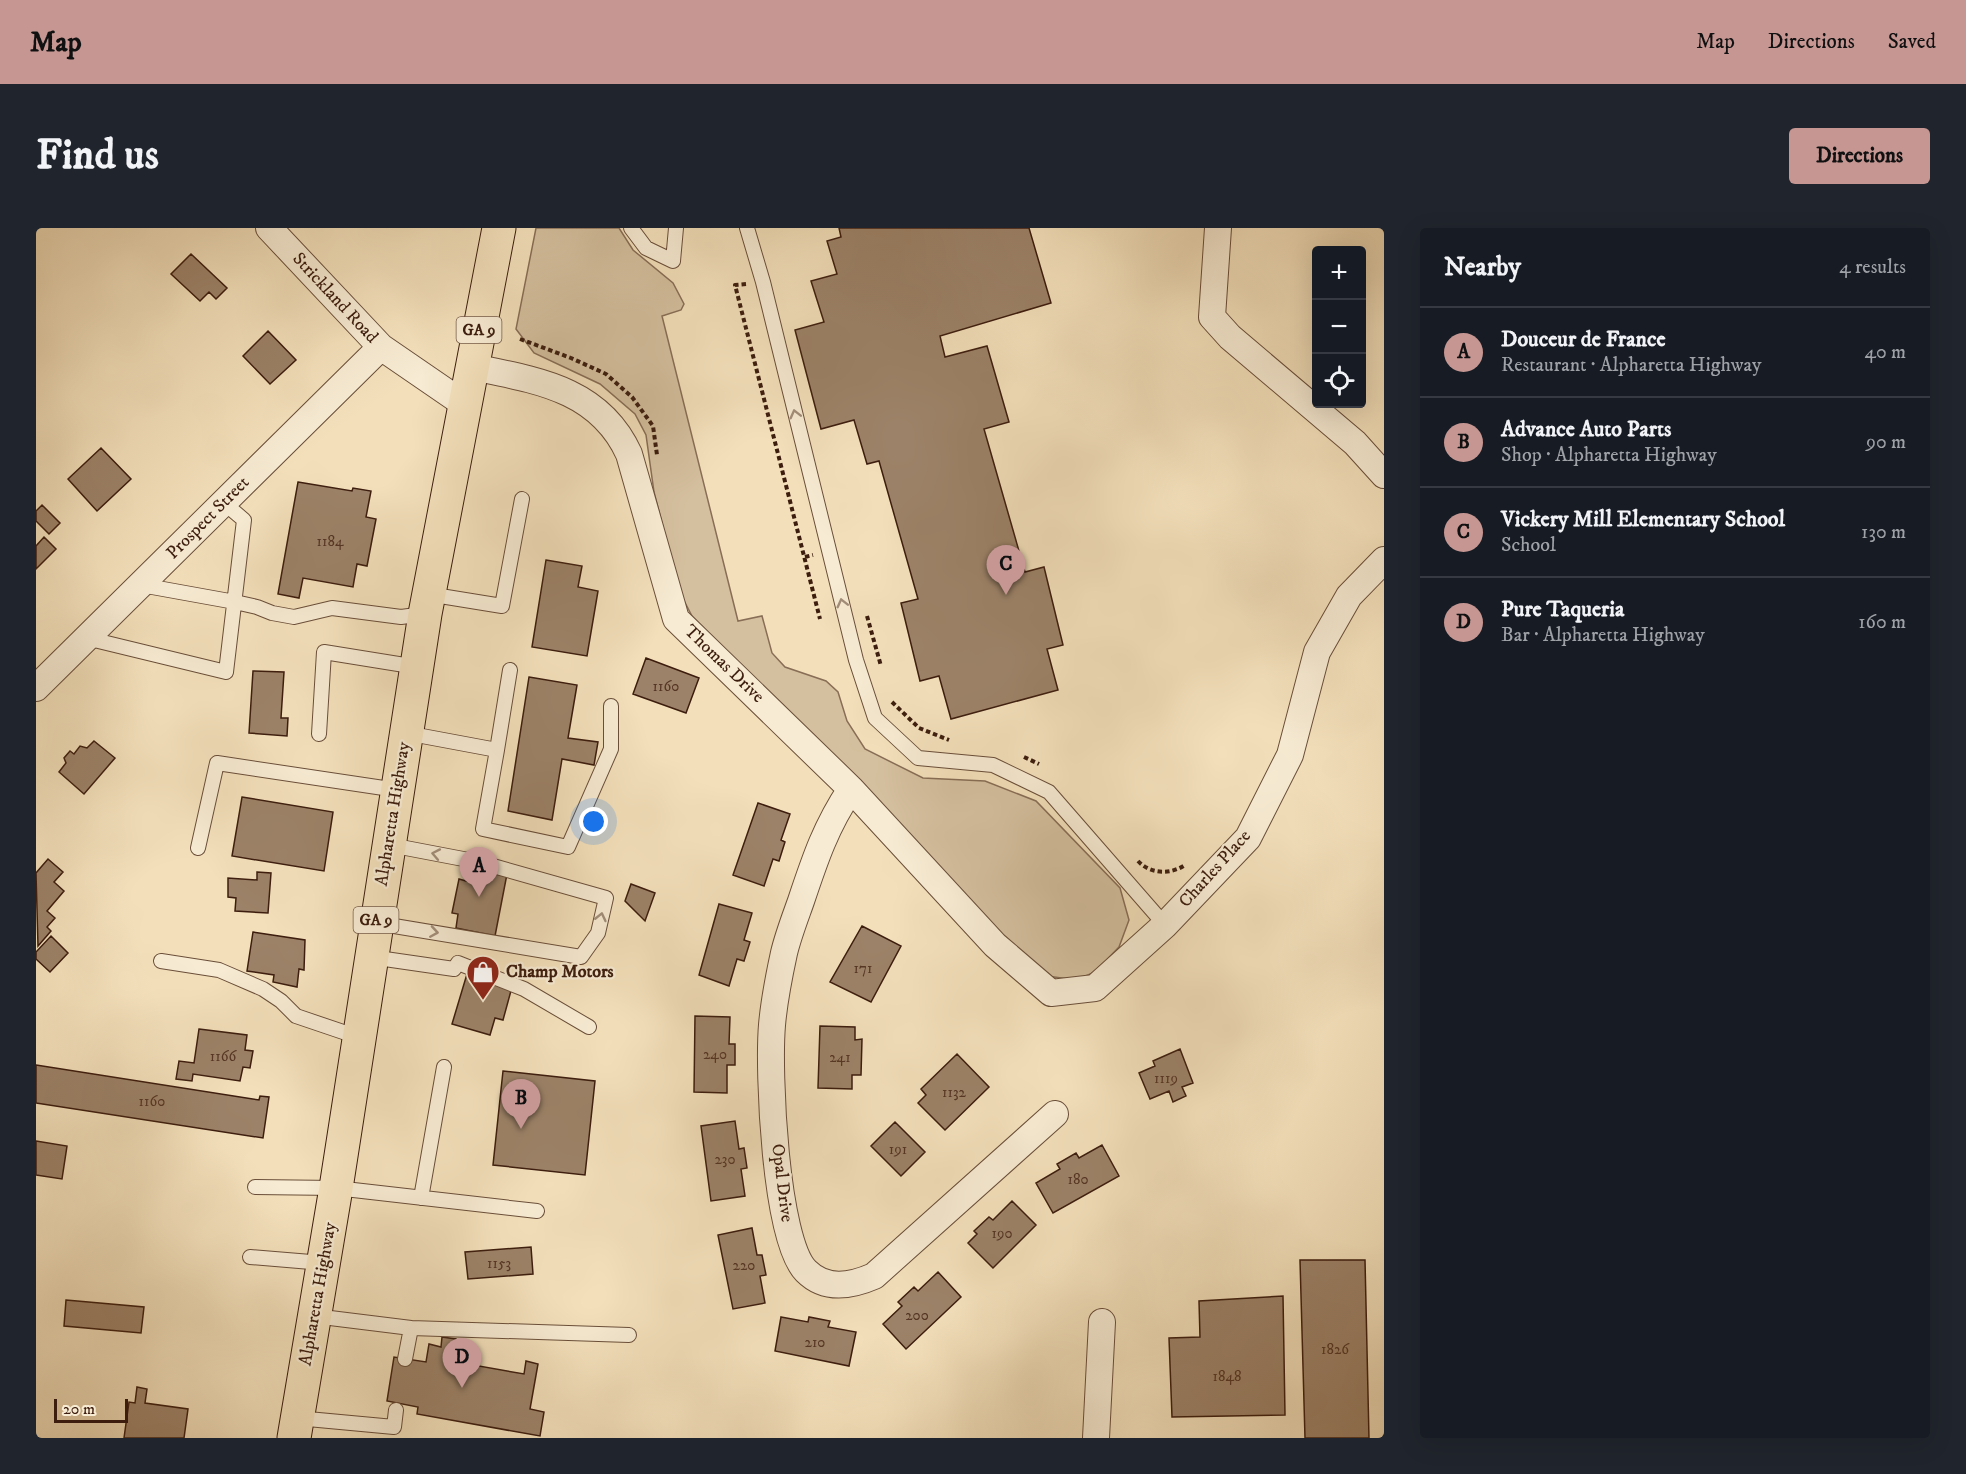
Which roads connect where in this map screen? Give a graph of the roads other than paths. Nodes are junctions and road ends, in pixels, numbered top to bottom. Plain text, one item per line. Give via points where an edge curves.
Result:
1 (269, 228) edge
2 (499, 228) edge
3 (631, 228) edge
4 (676, 228) edge
5 (747, 228) edge
6 (1218, 228) edge
7 (381, 347) junction
8 (472, 367) junction
9 (464, 404) junction
10 (1384, 475) edge
11 (522, 499) dead end
12 (224, 503) junction
13 (1384, 560) edge
14 (141, 585) junction
15 (235, 602) junction
16 (427, 604) junction
17 (86, 638) junction
18 (417, 667) junction
19 (510, 670) dead end
20 (36, 688) edge
21 (610, 706) dead end
22 (406, 733) junction
23 (319, 734) dead end
24 (496, 750) junction
25 (851, 789) junction
26 (397, 790) junction
27 (388, 845) junction
28 (198, 848) dead end
29 (376, 923) junction
30 (1165, 925) junction
31 (995, 945) joint
32 (371, 957) junction
33 (161, 961) dead end
34 (589, 1027) dead end
35 (358, 1037) junction
36 (444, 1067) dead end
37 (1055, 1114) dead end
38 (255, 1187) dead end
39 (336, 1188) junction
40 (421, 1198) junction
41 (537, 1211) dead end
42 (250, 1257) dead end
43 (323, 1263) junction
44 (314, 1316) junction
45 (1101, 1322) dead end
46 (411, 1328) junction
47 (629, 1335) dead end
48 (405, 1359) dead end
49 (396, 1410) dead end
50 (296, 1428) edge
51 (1096, 1438) edge

1 - 7 street, Strickland Road
2 - 8 highway, Alpharetta Highway / GA 9
3 - 4 lane via 646,248 673,261
30 -> 5 lane via 1049,792 993,765 918,758 875,718 856,660
6 - 10 street via 1212,317 1230,337 1355,443
7 - 9 street, Strickland Road
7 - 12 street, Prospect Street
8 - 9 highway, Alpharetta Highway / GA 9
8 - 25 street, Thomas Drive via 547,385 585,401 608,420 629,453 676,619
9 - 16 highway, Alpharetta Highway / GA 9
11 - 16 lane via 502,606
12 - 14 street, Prospect Street
12 - 15 lane via 244,520
13 - 30 street, Charles Place via 1349,596 1317,652 1290,755 1248,838
14 - 15 lane
14 - 17 street, Prospect Street
15 - 16 lane via 294,617 332,608 401,617
15 - 17 lane via 226,672
16 - 18 highway, Alpharetta Highway / GA 9
17 - 20 street, Prospect Street
18 - 22 highway, Alpharetta Highway / GA 9
18 - 23 lane via 324,652
19 - 24 lane
21 - 24 lane via 611,749 568,847 483,829
22 - 24 lane
22 - 26 highway, Alpharetta Highway / GA 9
25 - 31 street, Thomas Drive
25 - 37 street, Opal Drive via 831,819 817,852 784,952 772,1025 771,1084 782,1204 792,1247 806,1271 839,1286 855,1285 874,1276
26 - 27 highway, Alpharetta Highway / GA 9
26 - 28 lane via 217,763
27 - 29 highway, Alpharetta Highway / GA 9
29 -> 27 lane via 581,957 598,933 606,898 479,862
29 - 32 highway, Alpharetta Highway / GA 9
30 - 31 street, Charles Place via 1095,988 1051,993
32 - 34 lane via 454,969 458,963 524,989
32 - 35 highway, Alpharetta Highway / GA 9
33 - 35 lane via 219,970 263,989 296,1016
35 - 39 highway, Alpharetta Highway / GA 9
36 - 40 lane
38 - 39 lane
39 - 40 lane
39 - 43 highway, Alpharetta Highway / GA 9
40 - 41 lane
42 - 43 lane
43 - 44 highway, Alpharetta Highway / GA 9
44 - 46 lane
44 - 50 highway, Alpharetta Highway / GA 9
45 - 51 street
46 - 47 lane
46 - 48 lane
49 - 50 lane via 394,1427

